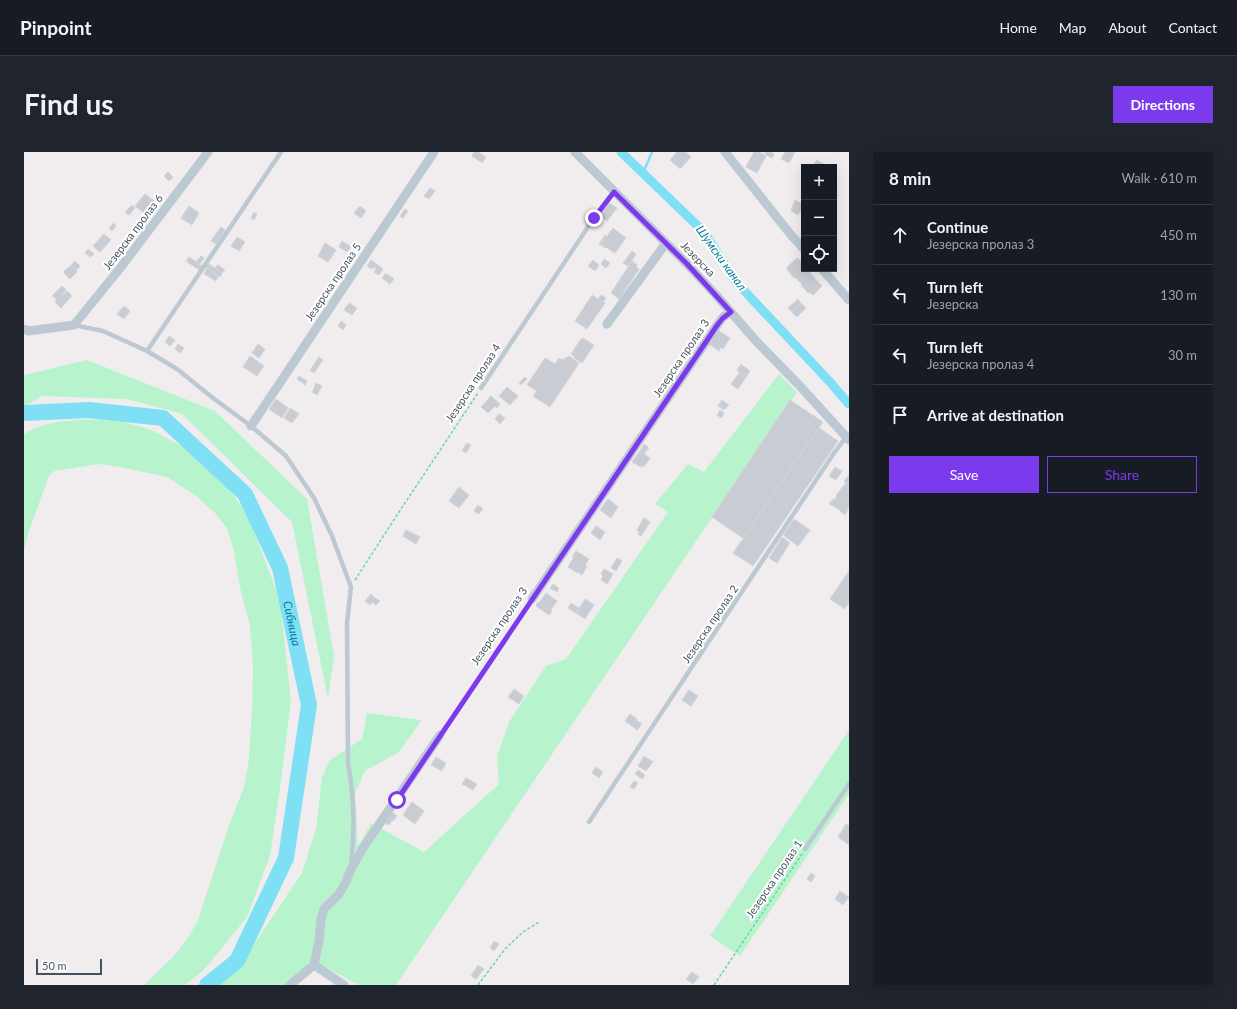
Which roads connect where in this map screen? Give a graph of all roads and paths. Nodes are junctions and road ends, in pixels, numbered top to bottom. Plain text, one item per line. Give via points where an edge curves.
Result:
1 (208, 152) edge
2 (281, 152) edge
3 (434, 152) edge
4 (575, 152) edge
5 (725, 152) edge
6 (614, 192) junction
7 (666, 243) junction
8 (801, 247) edge
9 (825, 272) edge
10 (849, 300) edge
11 (731, 312) junction
12 (74, 324) junction
13 (607, 324) dead end
14 (24, 329) edge
15 (147, 351) junction
16 (481, 388) joint
17 (251, 426) junction
18 (848, 438) edge
19 (351, 587) junction
20 (532, 599) joint
21 (440, 735) joint
22 (849, 784) edge
23 (589, 822) dead end
24 (805, 849) joint
25 (351, 869) junction
26 (539, 922) dead end
27 (314, 965) junction
28 (290, 985) edge
29 (344, 985) edge
30 (478, 985) edge
31 (714, 985) edge

1 - 12 street, Језерска пролаз 6 via 121,267
2 - 15 lane
3 - 17 street, Језерска пролаз 5
4 - 6 street, Језерска
5 - 8 street
6 - 7 street, Језерска
6 - 16 lane, Језерска пролаз 4
7 - 11 street, Језерска
7 - 13 street
9 - 10 street
11 - 18 street, Језерска
11 - 20 street, Језерска пролаз 3 via 718,324
12 - 14 street via 28,331
12 - 15 lane via 102,331
15 - 17 lane via 178,369
16 - 19 path, Језерска пролаз 4
17 - 19 lane via 286,456 314,498 332,536
18 - 23 lane, Језерска пролаз 2 via 834,453
19 - 25 lane via 347,623 348,762 352,784 353,836
20 - 21 path, Језерска пролаз 3
21 - 25 street
22 - 24 lane, Језерска пролаз 1
24 - 31 path, Језерска пролаз 1
25 - 27 street via 339,894 324,909
26 - 30 path via 523,932 505,949
27 - 28 street
27 - 29 street

